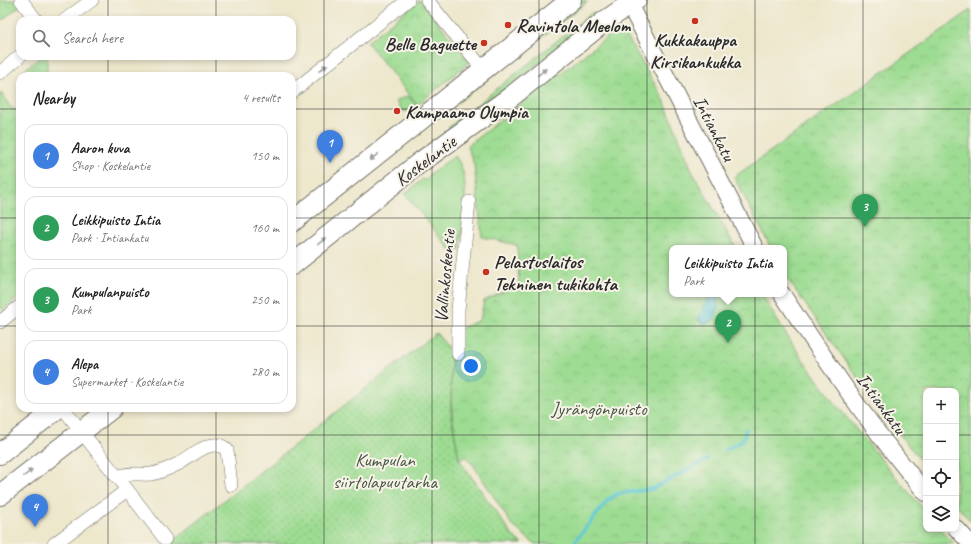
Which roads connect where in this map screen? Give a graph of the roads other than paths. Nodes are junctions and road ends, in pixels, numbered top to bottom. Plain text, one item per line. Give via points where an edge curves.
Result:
1 (21, 0) edge
2 (92, 0) edge
3 (408, 0) edge
4 (427, 0) edge
5 (571, 0) edge
6 (633, 2) edge
7 (33, 16) edge
8 (70, 16) edge
9 (16, 59) edge
10 (483, 69) junction
11 (0, 73) edge
12 (296, 89) edge
13 (469, 202) dead end
14 (296, 219) edge
15 (754, 245) edge
16 (296, 262) edge
17 (784, 297) edge
18 (16, 309) edge
19 (0, 322) edge
20 (458, 354) dead end
21 (53, 412) edge
22 (67, 412) edge
23 (107, 412) edge
24 (82, 432) junction
25 (0, 454) edge
26 (117, 477) junction
27 (231, 485) dead end
28 (923, 489) edge
29 (127, 490) junction
30 (0, 495) edge
31 (959, 531) edge
32 (165, 538) dead end
33 (54, 544) edge
34 (971, 544) edge

1 - 7 street
2 - 8 street
12 -> 3 street
4 - 10 street
5 - 10 main road, Koskelantie
6 - 15 street, Intiankatu
16 -> 6 main road, Koskelantie via 418,164 512,96
9 - 11 street
10 -> 14 main road, Koskelantie
13 - 20 street, Vallinkoskentie via 458,310
17 - 28 street, Intiankatu via 872,424
18 - 19 street
21 - 25 main road
22 - 24 street
23 - 24 main road
24 - 26 street
30 -> 24 main road
26 - 27 street via 122,474 152,474 178,464 210,445 223,446 227,450
26 - 29 street
29 - 32 street
29 - 33 street
31 - 34 street

